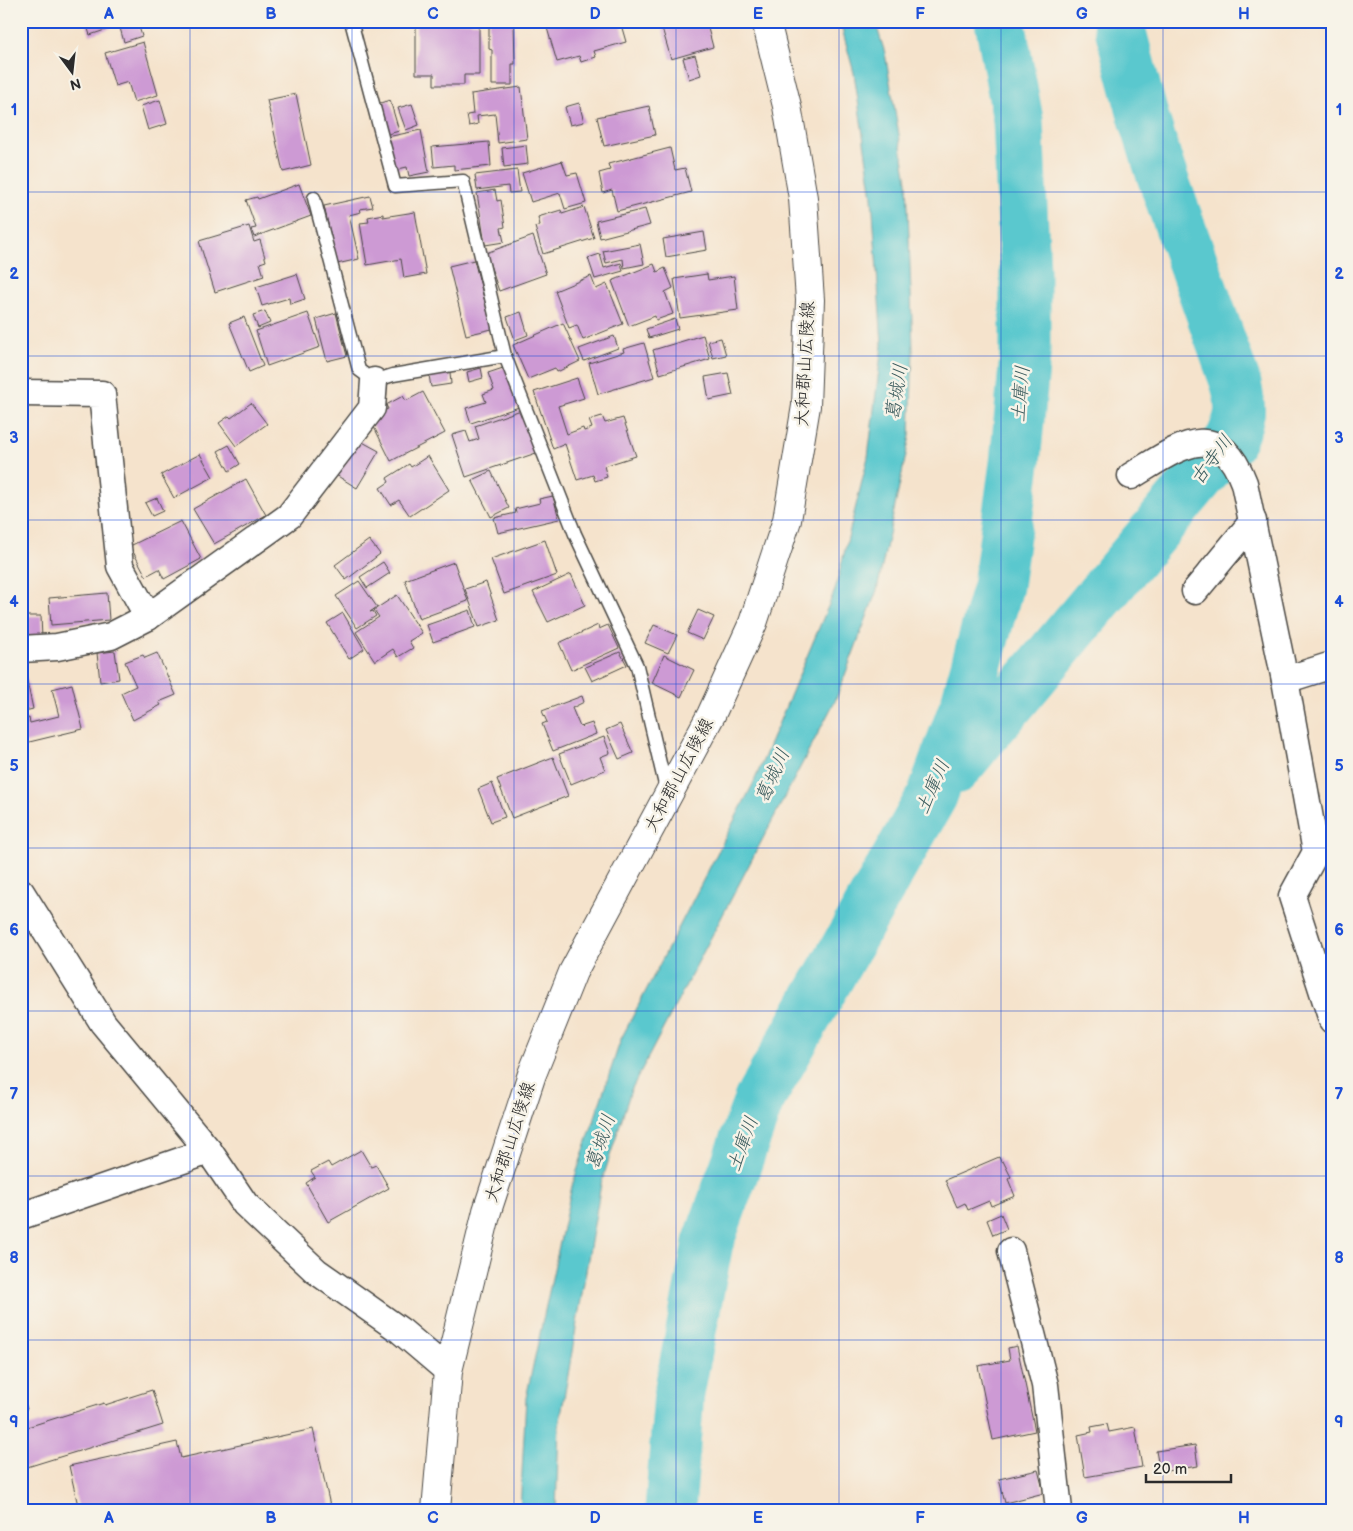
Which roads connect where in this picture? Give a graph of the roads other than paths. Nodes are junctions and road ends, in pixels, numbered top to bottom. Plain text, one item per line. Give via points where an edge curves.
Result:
1 (351, 21) edge
2 (766, 21) edge
3 (314, 198) dead end
4 (505, 356) junction
5 (374, 381) junction
6 (21, 393) edge
7 (1131, 476) dead end
8 (1253, 521) junction
9 (1195, 591) dead end
10 (148, 617) junction
11 (21, 649) edge
12 (1332, 665) edge
13 (1285, 680) junction
14 (667, 795) junction
15 (21, 892) edge
16 (1332, 1020) edge
17 (209, 1151) junction
18 (21, 1216) edge
19 (1011, 1251) dead end
20 (448, 1371) junction
21 (436, 1510) edge
22 (1060, 1510) edge

1 - 4 lane via 395,186 463,181
2 - 14 main road, 大和郡山広陵線 via 787,106 803,198 810,300 806,406 786,520 753,623 711,715
3 - 5 lane via 359,370
4 - 5 lane
4 - 14 lane via 575,534 637,666
5 - 10 street via 372,408 289,516
6 - 10 street via 102,394 120,566
7 - 8 street via 1181,447 1201,441 1219,448 1238,467
8 - 9 street
8 - 13 street
10 - 11 street via 111,636 57,647
12 - 13 street
13 - 16 street via 1316,852 1292,896
14 - 20 main road, 大和郡山広陵線 via 573,972 532,1074 487,1212
15 - 17 street via 103,1023
17 - 18 street
17 - 20 street via 245,1204 316,1271 401,1331
19 - 22 street via 1045,1385
20 - 21 main road, 大和郡山広陵線

